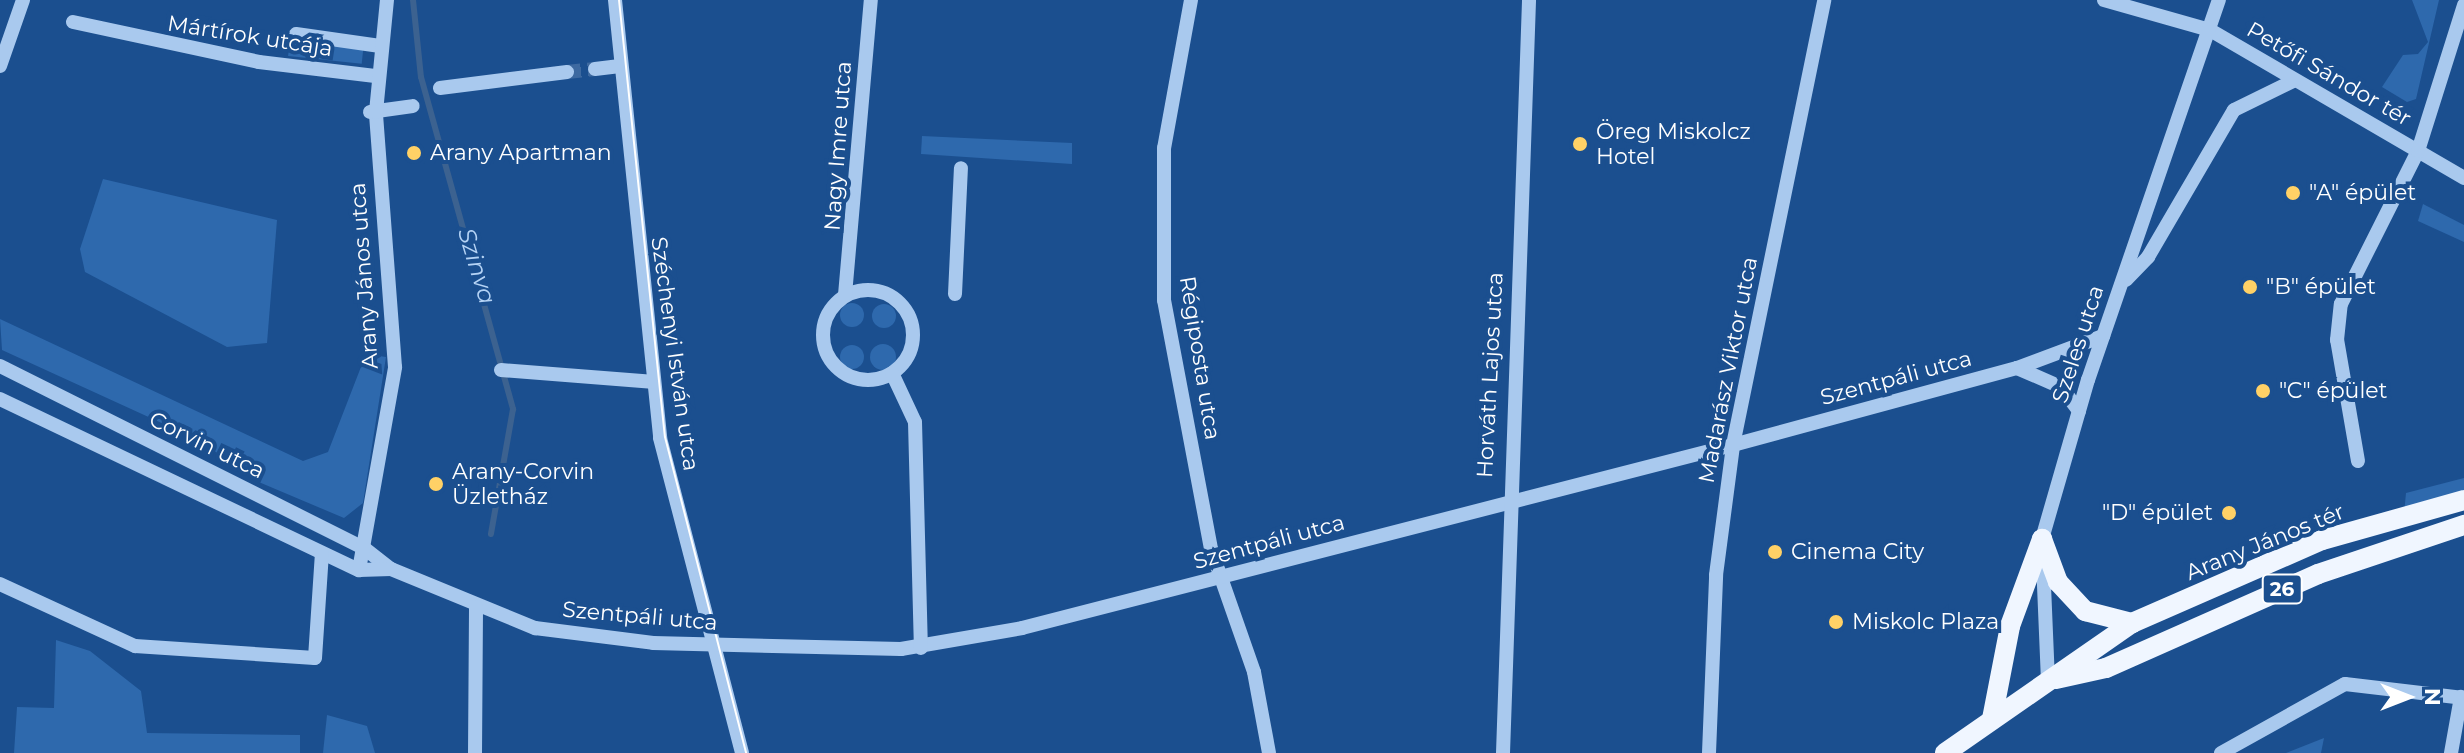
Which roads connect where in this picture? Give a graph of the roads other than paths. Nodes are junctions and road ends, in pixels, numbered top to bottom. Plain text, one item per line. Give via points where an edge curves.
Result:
1 (23, 0) edge
2 (387, 0) edge
3 (615, 0) edge
4 (871, 0) edge
5 (1191, 0) edge
6 (1529, 0) edge
7 (1824, 0) edge
8 (2104, 0) edge
9 (2219, 0) edge
10 (2464, 5) edge
11 (73, 22) dead end
12 (2210, 30) junction
13 (296, 34) dead end
14 (2460, 37) edge
15 (380, 46) junction
16 (0, 66) edge
17 (618, 66) junction
18 (595, 69) tunnel mouth
19 (567, 72) tunnel mouth
20 (375, 76) junction
21 (2293, 81) junction
22 (440, 88) dead end
23 (413, 106) dead end
24 (371, 112) junction
25 (2418, 151) junction
26 (961, 168) dead end
27 (2464, 178) edge
28 (2120, 287) junction
29 (955, 294) dead end
30 (845, 295) junction
31 (2103, 336) junction
32 (0, 366) edge
33 (2017, 368) junction
34 (501, 370) dead end
35 (892, 373) junction
36 (652, 382) junction
37 (0, 399) edge
38 (2079, 411) junction
39 (1733, 445) junction
40 (2358, 461) dead end
41 (2464, 500) edge
42 (1507, 501) junction
43 (2464, 525) edge
44 (2042, 539) junction
45 (364, 548) junction
46 (322, 553) junction
47 (391, 569) junction
48 (359, 570) junction
49 (1220, 578) junction
50 (0, 584) edge
51 (435, 589) joint
52 (476, 607) junction
53 (2132, 623) junction
54 (714, 645) junction
55 (921, 648) junction
56 (2048, 681) junction
57 (2462, 698) edge
58 (1992, 719) junction
59 (475, 753) edge
60 (742, 753) edge
61 (1269, 753) edge
62 (1503, 753) edge
63 (1709, 753) edge
64 (1945, 753) edge
65 (2221, 753) edge
66 (2451, 753) edge

1 - 16 street
2 - 15 street, Arany János utca
3 - 17 street, Széchenyi István utca
4 - 30 street, Nagy Imre utca
5 - 49 street, Régiposta utca via 1164,148 1164,300
6 - 42 street, Horváth Lajos utca
7 - 39 street, Madarász Viktor utca
8 - 12 street, Petőfi Sándor tér
9 - 12 street, Szeles utca
10 - 14 street, Petőfi Sándor tér
11 - 20 street, Mártírok utcája via 259,62
12 - 21 street, Petőfi Sándor tér
12 - 28 street, Szeles utca
13 - 15 street
14 - 25 street, Petőfi Sándor tér
15 - 20 street, Arany János utca
17 - 18 street
17 - 36 street, Széchenyi István utca
19 - 22 street
20 - 24 street, Arany János utca
21 - 25 street, Petőfi Sándor tér
21 - 28 street via 2234,110 2148,257
23 - 24 street
24 - 45 street, Arany János utca via 395,367
25 - 27 street
25 - 40 street via 2341,304 2337,340
26 - 29 street
28 - 31 street, Szeles utca
30 - 35 street via 884,292 905,309 914,336
30 - 35 street via 823,326 833,364 868,380
31 - 33 street, Szentpáli utca
31 - 38 street, Szeles utca
32 - 45 street, Corvin utca
33 - 38 street via 2061,387
33 - 39 street, Szentpáli utca
34 - 36 street
35 - 55 street via 915,422
36 - 54 street, Széchenyi István utca via 670,483
37 - 46 street, Corvin utca
38 - 44 street, Szeles utca
39 - 42 street, Szentpáli utca
39 - 63 street, Madarász Viktor utca via 1716,575
41 - 53 main road, Arany János tér / 26 via 2322,540
42 - 49 street, Szentpáli utca
42 - 62 street, Horváth Lajos utca
43 - 56 main road, 26 via 2318,574 2106,668
44 - 53 main road via 2058,582 2085,611
44 - 56 street, Szeles utca
44 - 58 main road via 2010,626
45 - 46 street
45 - 47 street, Corvin utca
45 - 48 street, Arany János utca
46 - 48 street, Corvin utca
46 - 50 street via 315,658 135,646
47 - 48 street, Corvin utca
47 - 51 street, Corvin utca
49 - 55 street, Szentpáli utca
49 - 61 street, Régiposta utca via 1254,672
51 - 52 street, Szentpáli utca
52 - 54 street, Szentpáli utca via 535,628
52 - 59 street
53 - 56 main road, 26
54 - 55 street, Szentpáli utca
54 - 60 street, Széchenyi István utca
56 - 58 main road, 26
57 - 65 street via 2345,684
57 - 66 street
58 - 64 main road, 26

